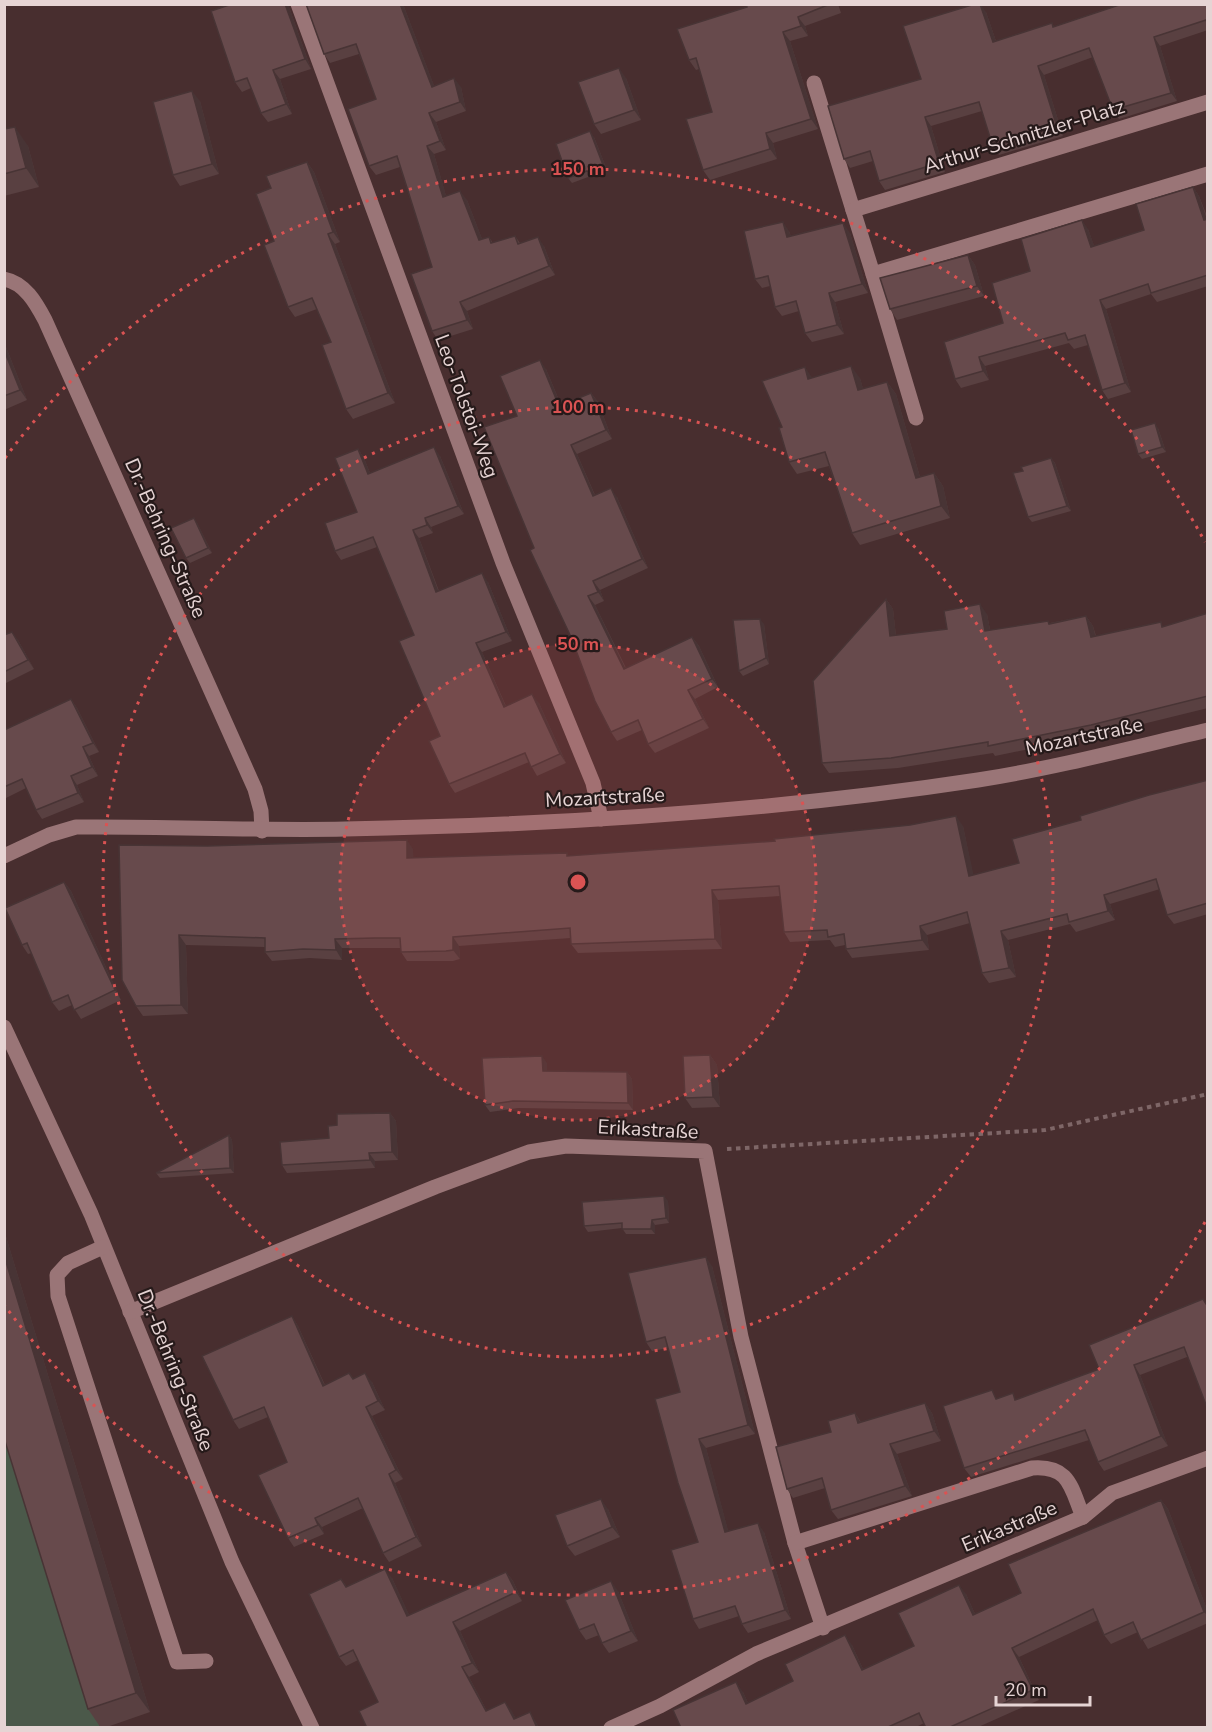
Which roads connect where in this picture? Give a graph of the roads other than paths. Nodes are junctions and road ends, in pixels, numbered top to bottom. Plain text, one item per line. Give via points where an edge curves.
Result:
1 (298, 4) edge
2 (814, 83) dead end
3 (1208, 102) edge
4 (1208, 174) edge
5 (853, 210) junction
6 (873, 274) junction
7 (4, 279) edge
8 (916, 418) dead end
9 (1208, 730) edge
10 (601, 819) junction
11 (262, 831) junction
12 (4, 856) edge
13 (4, 1027) edge
14 (103, 1247) junction
15 (130, 1312) junction
16 (1208, 1458) edge
17 (1083, 1517) junction
18 (795, 1543) junction
19 (824, 1628) junction
20 (206, 1661) dead end
21 (312, 1728) edge
22 (611, 1728) edge

1 - 10 street, Leo-Tolstoi-Weg via 503,563 593,783
2 - 5 street
3 - 5 street, Arthur-Schnitzler-Platz
4 - 6 street
5 - 6 street
6 - 8 street
7 - 11 street, Dr.-Behring-Straße via 25,289 45,320 255,789
9 - 10 street, Mozartstraße via 1083,760 980,779 763,808
10 - 11 street, Mozartstraße
11 - 12 street, Mozartstraße via 76,827
13 - 14 street, Dr.-Behring-Straße
14 - 15 street, Dr.-Behring-Straße
14 - 20 street via 68,1263 57,1275 58,1296 177,1662
15 - 18 street, Erikastraße via 529,1152 566,1146 705,1151 741,1337
15 - 21 street, Dr.-Behring-Straße via 232,1562
16 - 17 street, Erikastraße via 1112,1493
17 - 18 street via 1061,1472 1049,1467 1032,1468
17 - 19 street, Erikastraße
18 - 19 street, Erikastraße
19 - 22 street, Erikastraße via 756,1654

